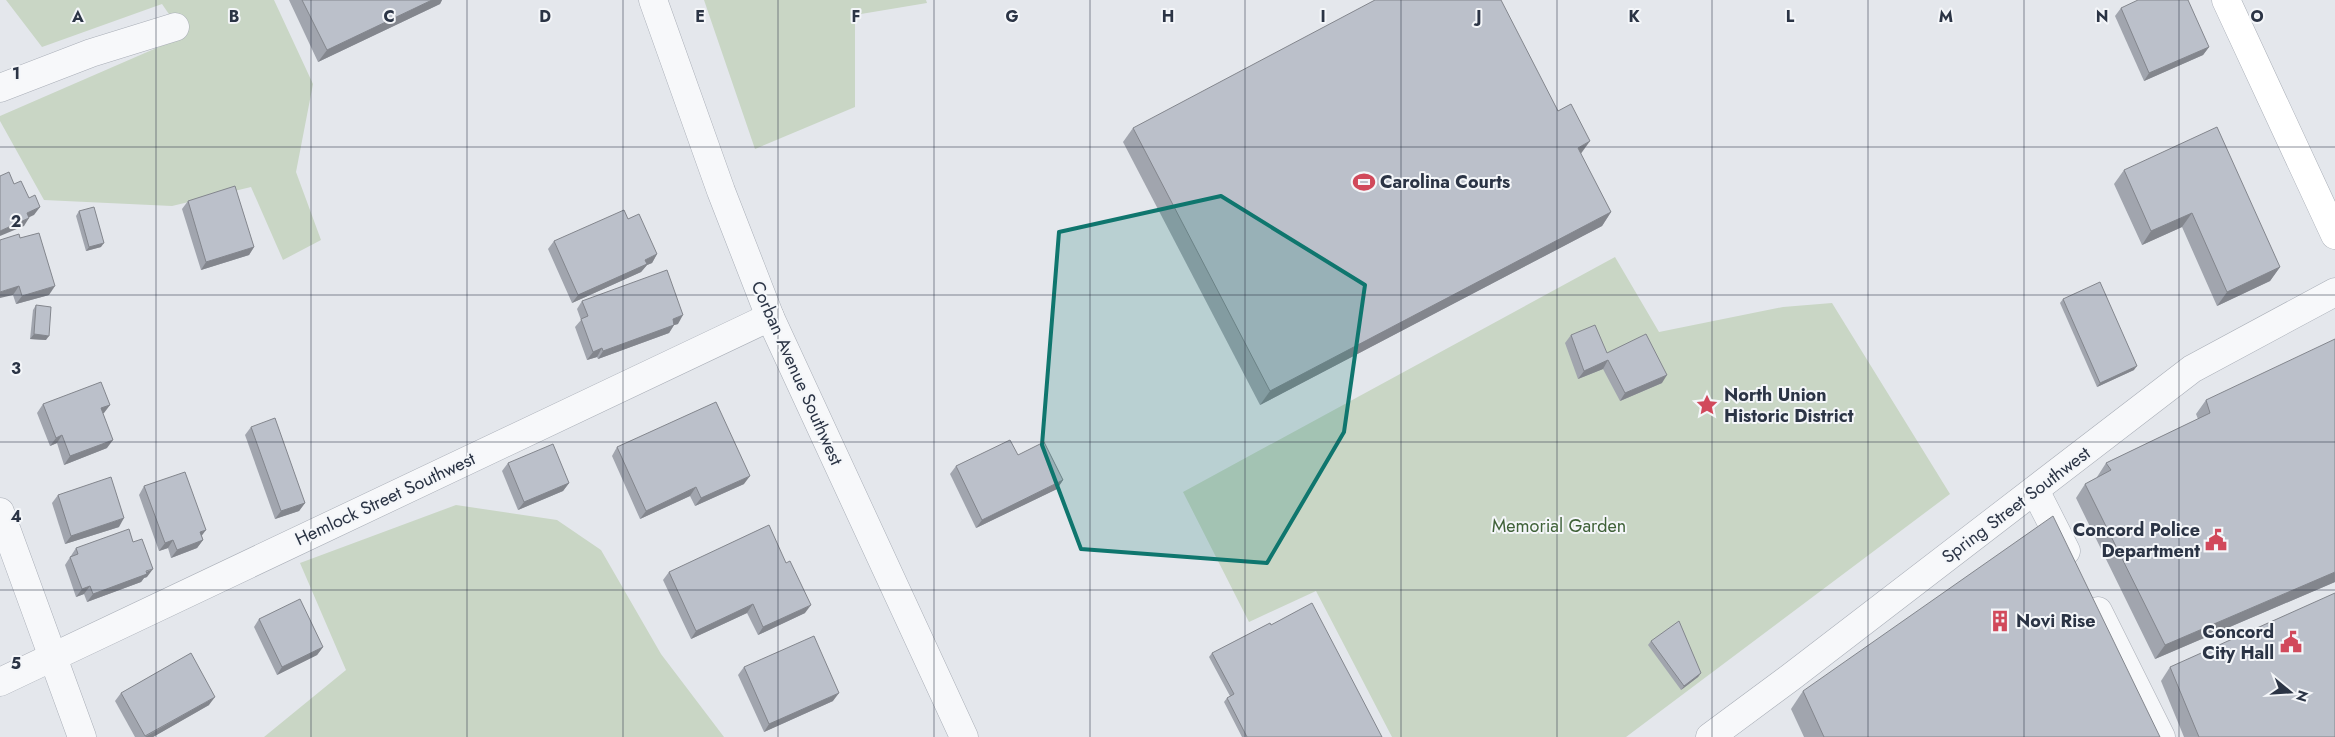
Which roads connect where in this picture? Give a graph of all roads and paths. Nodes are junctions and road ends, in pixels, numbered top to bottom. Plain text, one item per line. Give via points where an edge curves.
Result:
1 (654, 0) edge
2 (2226, 0) edge
3 (175, 26) dead end
4 (0, 88) edge
5 (2335, 235) edge
6 (2335, 292) edge
7 (770, 316) junction
8 (2035, 490) junction
9 (0, 512) edge
10 (52, 656) junction
11 (0, 682) edge
12 (82, 737) edge
13 (964, 737) edge
14 (1710, 737) edge
15 (2161, 737) edge

1 - 7 street, Corban Avenue Southwest via 721,192
2 - 5 main road
3 - 4 street via 91,53
6 - 8 street, Spring Street Southwest via 2192,369
7 - 10 street, Hemlock Street Southwest
7 - 13 street, Corban Avenue Southwest
8 - 14 street, Spring Street Southwest
8 - 15 street
9 - 10 street
10 - 11 street, Hemlock Street Southwest
10 - 12 street

